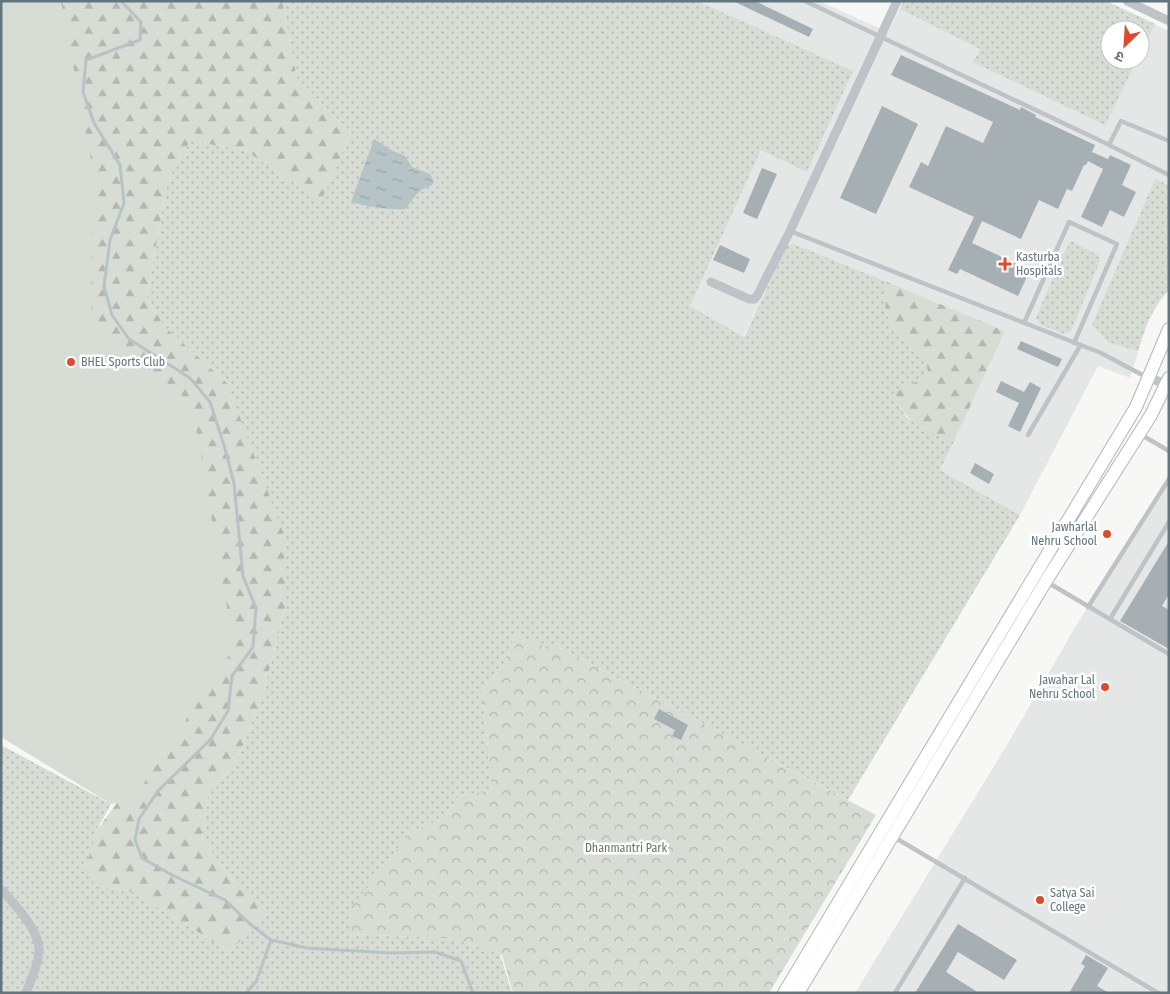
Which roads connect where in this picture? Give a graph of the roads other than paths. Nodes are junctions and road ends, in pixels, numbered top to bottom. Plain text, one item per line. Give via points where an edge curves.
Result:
1 (805, 1) edge
2 (897, 1) edge
3 (1127, 1) edge
4 (1169, 22) edge
5 (881, 36) junction
6 (1169, 141) edge
7 (1109, 145) junction
8 (1169, 175) edge
9 (790, 231) junction
10 (711, 282) dead end
11 (1024, 323) junction
12 (1169, 329) edge
13 (1074, 343) junction
14 (1080, 346) junction
15 (1149, 378) junction
16 (1168, 382) edge
17 (1139, 433) junction
18 (1028, 435) dead end
19 (1169, 451) edge
20 (1169, 479) edge
21 (1169, 522) edge
22 (1046, 581) junction
23 (1088, 607) junction
24 (1110, 619) junction
25 (1169, 654) edge
26 (909, 797) junction
27 (893, 836) junction
28 (965, 878) junction
29 (1, 889) edge
30 (826, 935) junction
31 (26, 993) edge
32 (784, 993) edge
33 (798, 993) edge
34 (895, 993) edge
35 (1158, 993) edge

1 - 5 lane
2 - 5 street
3 - 4 street
5 - 7 lane
5 - 9 street
6 - 7 lane via 1120,121
7 - 8 lane
9 - 10 street via 754,299
9 - 11 lane
11 - 13 lane
11 - 13 lane via 1069,222 1117,244
12 - 15 main road
13 - 14 lane
14 - 15 lane
14 - 18 lane
15 - 16 street
15 - 26 main road via 1136,407
16 - 17 main road
17 - 19 lane
17 - 22 main road
20 - 23 lane
21 - 24 lane
22 - 23 lane
22 - 26 main road
23 - 24 lane
24 - 25 lane
26 - 27 main road
26 - 30 main road
27 - 28 lane
27 - 30 main road
28 - 34 lane
28 - 35 lane
29 - 31 street via 27,921 40,950
30 - 32 main road
30 - 33 main road

